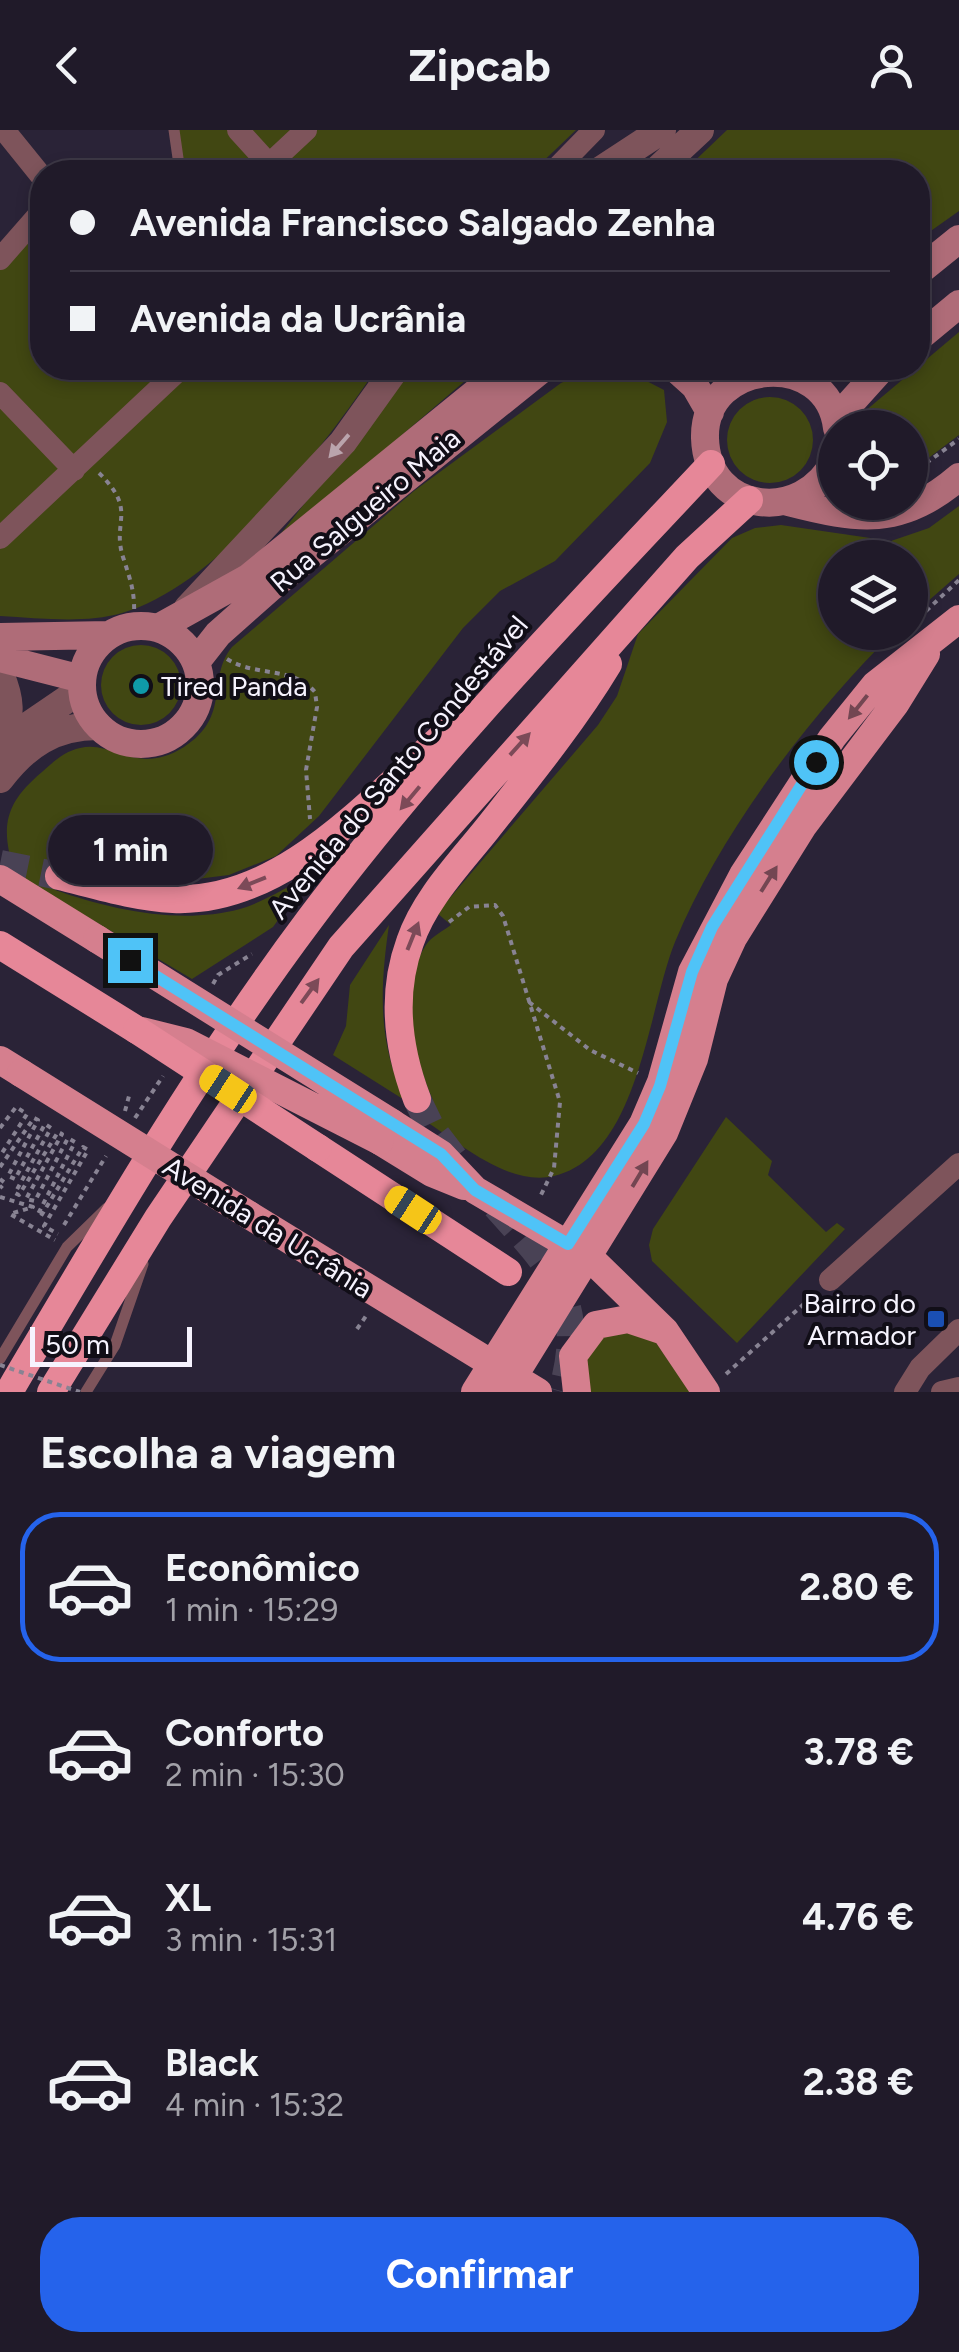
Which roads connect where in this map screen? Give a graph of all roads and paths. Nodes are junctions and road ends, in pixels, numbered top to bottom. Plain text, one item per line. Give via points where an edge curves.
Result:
1 (4, 130) edge
2 (174, 130) edge
3 (238, 130) edge
4 (306, 130) edge
5 (594, 130) edge
6 (662, 130) edge
7 (700, 130) edge
8 (178, 160) edge
9 (261, 160) edge
10 (278, 160) edge
11 (565, 160) edge
12 (616, 160) edge
13 (668, 160) edge
14 (30, 162) edge
15 (30, 226) edge
16 (959, 239) edge
17 (0, 260) edge
18 (930, 262) edge
19 (959, 304) edge
20 (930, 328) edge
21 (168, 380) edge
22 (388, 380) edge
23 (491, 380) edge
24 (528, 380) edge
25 (689, 380) edge
26 (738, 380) edge
27 (808, 380) edge
28 (872, 380) edge
29 (0, 393) edge
30 (829, 410) edge
31 (848, 410) edge
32 (710, 412) junction
33 (959, 438) edge
34 (928, 461) edge
35 (79, 464) junction
36 (711, 464) junction
37 (959, 478) edge
38 (818, 485) edge
39 (928, 495) edge
40 (749, 500) junction
41 (788, 502) junction
42 (818, 508) edge
43 (0, 538) edge
44 (959, 580) edge
45 (643, 606) junction
46 (928, 609) edge
47 (959, 619) edge
48 (146, 626) junction
49 (0, 637) edge
50 (932, 644) junction
51 (0, 658) edge
52 (196, 662) junction
53 (518, 670) junction
54 (0, 674) edge
55 (82, 684) junction
56 (98, 726) junction
57 (0, 742) edge
58 (0, 780) edge
59 (59, 876) tunnel mouth
60 (0, 879) edge
61 (437, 929) dead end
62 (0, 945) edge
63 (529, 1002) junction
64 (137, 1030) junction
65 (11, 1066) edge
66 (661, 1082) junction
67 (129, 1096) dead end
68 (416, 1099) tunnel mouth
69 (120, 1126) dead end
70 (0, 1128) edge
71 (386, 1132) junction
72 (0, 1156) edge
73 (106, 1156) dead end
74 (959, 1164) edge
75 (0, 1168) edge
76 (0, 1179) edge
77 (134, 1180) junction
78 (0, 1188) edge
79 (0, 1197) edge
80 (34, 1204) junction
81 (158, 1218) junction
82 (527, 1220) junction
83 (58, 1234) junction
84 (55, 1240) junction
85 (578, 1250) junction
86 (46, 1255) dead end
87 (508, 1272) dead end
88 (830, 1280) joint
89 (366, 1316) dead end
90 (358, 1329) dead end
91 (959, 1330) edge
92 (666, 1331) junction
93 (0, 1362) edge
94 (504, 1378) edge
95 (713, 1386) edge
96 (959, 1388) edge
97 (10, 1392) edge
98 (52, 1392) edge
99 (83, 1392) edge
100 (475, 1392) edge
101 (538, 1392) edge
102 (576, 1392) edge
103 (905, 1392) edge
104 (942, 1392) edge

1 - 14 street
2 - 8 lane
3 - 9 street
4 - 10 street
5 - 11 street
6 - 12 street
7 - 13 street
15 - 17 street
16 - 18 main road
19 - 20 main road
21 - 35 street
22 -> 48 street via 344,442
23 - 48 main road, Rua Salgueiro Maia via 248,578
24 - 52 main road, Rua Salgueiro Maia via 271,588
25 - 32 main road
26 - 32 main road
27 - 30 main road
28 - 31 main road
29 - 35 street
32 - 36 main road via 705,438
33 - 34 path
35 - 43 street
35 - 48 path via 118,492 123,559
36 - 40 main road
36 - 53 highway, Avenida do Santo Condestável
37 - 39 main road
38 - 41 main road
40 - 41 main road
40 - 45 highway
41 - 42 main road
44 - 46 path
68 -> 45 highway via 399,1014 410,940 446,881 584,704
81 -> 45 highway via 341,947
47 - 50 main road
48 - 49 main road, Rua Salgueiro Maia
48 - 52 main road via 185,644
48 - 55 main road via 86,662
50 -> 66 main road via 875,686 832,738 753,859 692,972
85 -> 50 main road via 664,1133 733,938
51 - 55 main road
52 - 56 main road via 199,703 174,736 134,744
53 -> 59 highway via 313,849 260,881 176,899
53 -> 77 highway, Avenida do Santo Condestável via 309,920
54 - 57 street via 10,700
55 - 56 main road
55 - 57 street
56 - 58 street via 40,739
60 - 71 main road, bridge
61 - 63 path via 469,907 495,905
62 - 64 highway
63 - 66 path via 590,1050
63 - 82 path via 560,1102 554,1168
64 - 71 main road, bridge via 186,1042
64 - 87 highway, bridge
65 - 94 main road, Avenida da Ucrânia, bridge
66 - 85 main road
67 - 69 path
70 - 72 path via 16,1107 27,1114
71 - 82 main road via 441,1154 475,1190
73 - 83 path
74 - 88 street
75 - 80 path via 34,1118 8,1176 15,1179 45,1124 51,1128 19,1195 62,1134 26,1199
76 - 78 path
77 - 93 lane via 67,1247
77 - 97 highway, Avenida do Santo Condestável
79 - 80 path
80 - 83 path via 68,1138 75,1142 41,1216 83,1147 88,1150 44,1226
80 - 84 path via 10,1214
81 - 98 highway
81 - 99 lane via 116,1346
82 - 85 main road
83 - 84 path
84 - 86 path
85 - 92 main road
85 - 94 main road
88 - 95 path
89 - 90 path
91 - 103 street
92 - 95 main road
92 - 102 main road via 628,1319 596,1326 573,1356
93 - 99 path, bridge
94 - 100 main road
94 - 101 main road, Avenida da Ucrânia
96 - 104 street

